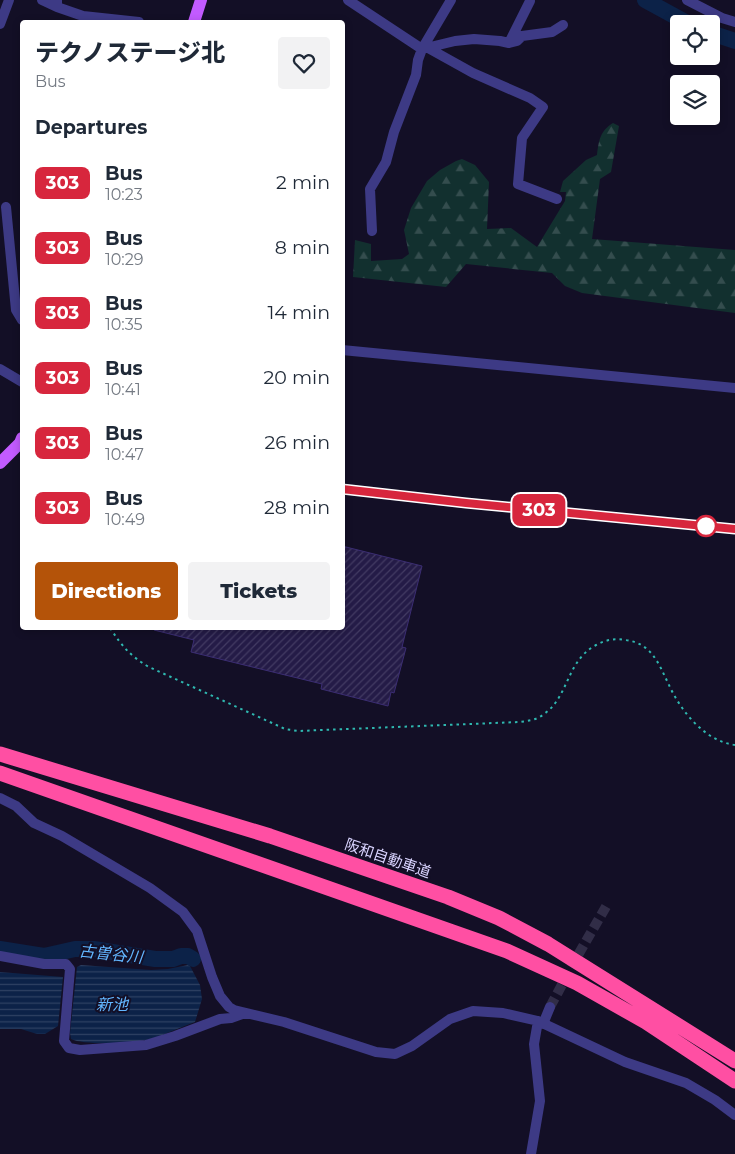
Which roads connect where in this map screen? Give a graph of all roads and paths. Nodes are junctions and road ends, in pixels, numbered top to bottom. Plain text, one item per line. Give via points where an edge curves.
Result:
1 (9, 0) edge
2 (42, 0) edge
3 (200, 0) edge
4 (348, 0) edge
5 (451, 0) edge
6 (686, 0) edge
7 (530, 1) edge
8 (57, 3) edge
9 (120, 20) edge
10 (195, 20) edge
11 (735, 22) edge
12 (0, 24) edge
13 (563, 25) dead end
14 (509, 43) junction
15 (425, 48) junction
16 (557, 199) dead end
17 (6, 207) dead end
18 (372, 231) dead end
19 (20, 317) edge
20 (345, 350) edge
21 (0, 369) edge
22 (20, 381) edge
23 (735, 388) edge
24 (20, 443) edge
25 (0, 463) edge
26 (345, 489) edge
27 (735, 529) edge
28 (111, 630) edge
29 (735, 745) edge
30 (0, 754) edge
31 (0, 773) edge
32 (0, 798) edge
33 (0, 956) edge
34 (550, 1007) tunnel mouth
35 (245, 1013) junction
36 (541, 1022) junction
37 (735, 1061) edge
38 (735, 1081) edge
39 (735, 1114) edge
40 (531, 1154) edge

1 - 12 street
2 - 8 street
3 - 10 main road
4 - 15 street
5 - 15 street
6 - 11 street
7 - 14 street
8 - 9 street via 83,16
13 - 14 street via 552,32 522,36
14 - 15 street via 474,39
15 - 16 street via 543,107 522,138 518,184
15 - 18 street via 386,162 370,189
17 - 19 street via 16,310
20 - 23 street
21 - 22 street
24 - 25 main road
26 - 27 street
28 - 29 path via 134,658 149,667 285,729 298,731 534,720 556,702 577,661 586,651 608,640 630,640 646,649 660,664 676,702 687,716 711,736
30 - 37 highway, 阪和自動車道 via 270,836 500,918 556,949
31 - 38 highway via 506,951 577,983 646,1022
32 - 35 street via 16,806 34,822 150,888 183,912 197,931 220,996 229,1007
33 - 35 street via 44,964 66,964 70,969 64,1041 68,1048 146,1045
34 - 36 street
35 - 36 street via 284,1022 376,1052 395,1054 450,1019 474,1011 503,1013
36 - 39 street via 625,1062 686,1083
36 - 40 street via 534,1044 540,1102

